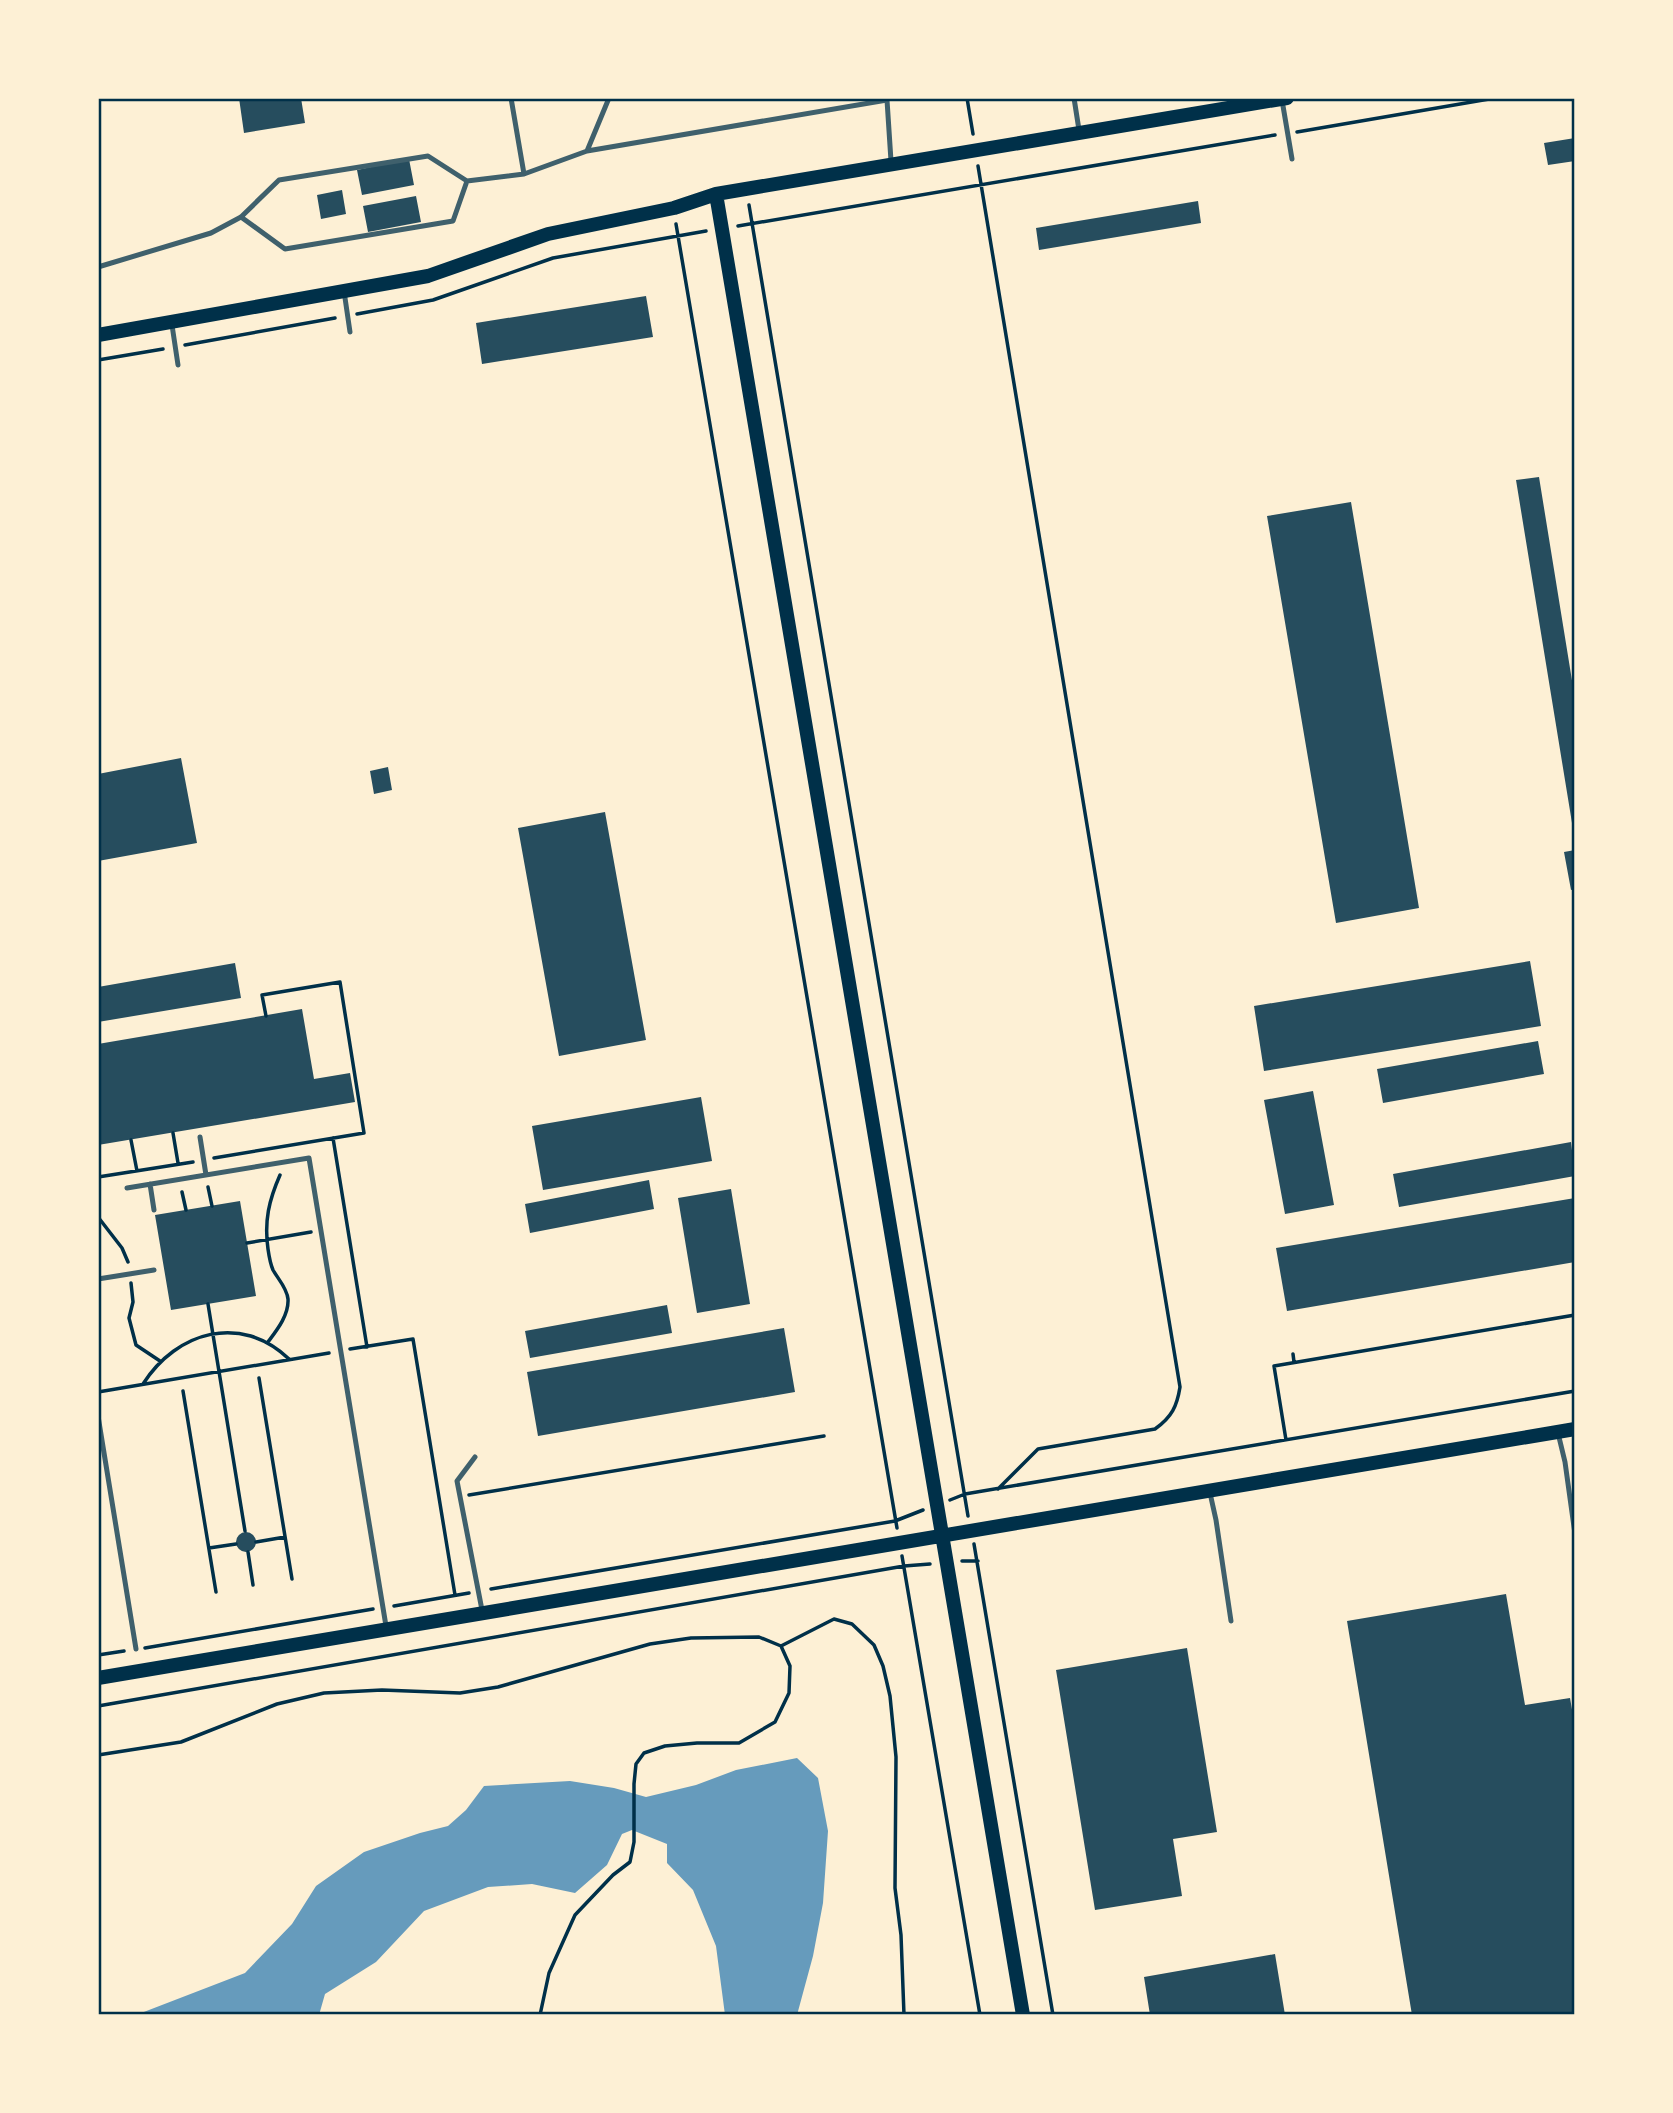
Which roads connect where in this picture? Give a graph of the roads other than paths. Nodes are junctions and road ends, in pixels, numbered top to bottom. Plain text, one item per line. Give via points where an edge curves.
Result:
1 (510, 98) edge
2 (609, 98) edge
3 (1074, 98) edge
4 (1287, 98) edge
5 (886, 99) edge
6 (1282, 99) edge
7 (1080, 133) junction
8 (587, 151) junction
9 (1292, 159) dead end
10 (891, 165) junction
11 (524, 174) junction
12 (467, 181) junction
13 (716, 194) junction
14 (241, 217) junction
15 (98, 267) edge
16 (344, 291) junction
17 (172, 322) junction
18 (350, 332) dead end
19 (98, 335) edge
20 (178, 365) dead end
21 (200, 1137) dead end
22 (206, 1175) junction
23 (150, 1184) junction
24 (127, 1188) dead end
25 (154, 1210) dead end
26 (154, 1269) dead end
27 (98, 1279) edge
28 (98, 1416) edge
29 (1575, 1429) edge
30 (1558, 1432) junction
31 (475, 1457) dead end
32 (1209, 1490) junction
33 (1575, 1534) edge
34 (941, 1535) junction
35 (482, 1614) junction
36 (1231, 1621) dead end
37 (386, 1630) junction
38 (136, 1649) road end
39 (98, 1678) edge
40 (1023, 2015) edge

1 - 11 lane
2 - 8 lane
3 - 7 lane
4 - 6 main road
5 - 8 lane
5 - 10 lane
6 - 7 main road
6 - 9 lane
7 - 10 main road
8 - 11 lane
10 - 13 main road
11 - 12 lane
12 - 14 lane via 428,156 279,180
12 - 14 lane via 453,221 285,250
13 - 16 main road via 674,208 548,234 428,276
13 - 34 main road
14 - 15 lane via 211,233
16 - 17 main road
16 - 18 lane
17 - 19 main road
17 - 20 lane
21 - 22 lane
22 - 23 lane
22 - 37 lane via 309,1158
23 - 24 lane
23 - 25 lane
26 - 27 lane
28 - 38 lane
29 - 30 main road
30 - 32 main road
30 - 33 lane
31 - 35 lane via 457,1481
32 - 34 main road
32 - 36 lane
34 - 35 main road
34 - 40 main road
35 - 37 main road
37 - 39 main road

